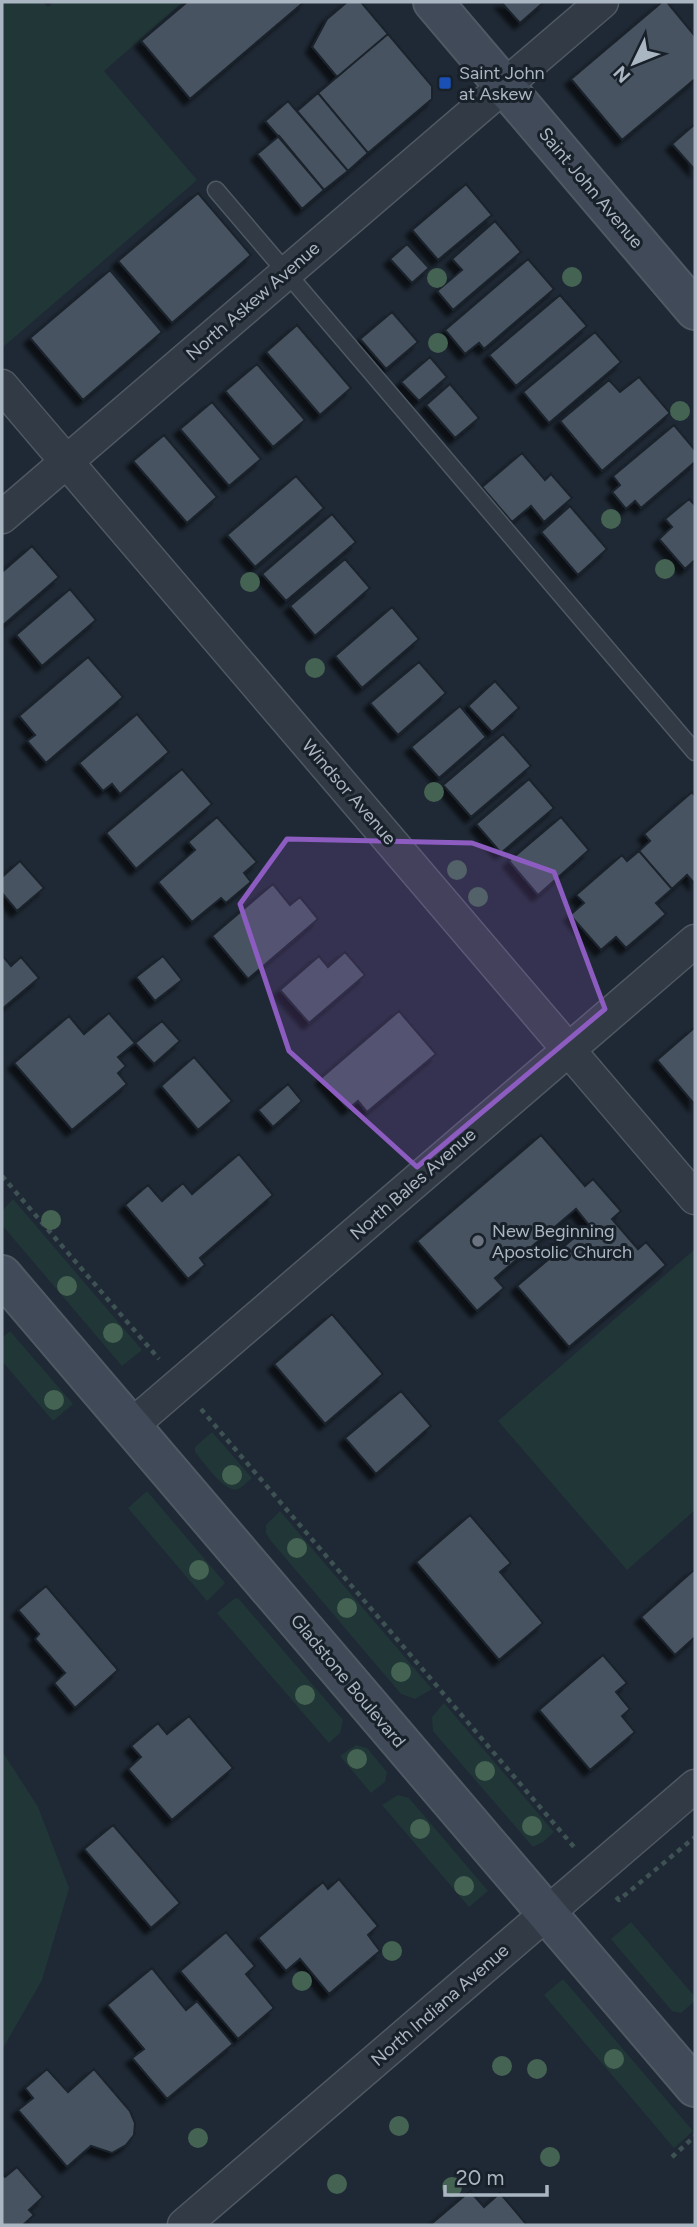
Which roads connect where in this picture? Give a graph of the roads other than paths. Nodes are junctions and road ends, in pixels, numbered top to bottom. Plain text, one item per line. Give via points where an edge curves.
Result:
1 (433, 2) edge
2 (602, 2) edge
3 (505, 86) junction
4 (216, 190) dead end
5 (286, 272) junction
6 (695, 310) edge
7 (2, 386) edge
8 (66, 461) junction
9 (2, 517) edge
10 (695, 752) edge
11 (695, 941) edge
12 (568, 1049) junction
13 (695, 1198) edge
14 (2, 1275) edge
15 (131, 1426) junction
16 (695, 1786) edge
17 (546, 1914) junction
18 (695, 2087) edge
19 (184, 2225) edge

1 - 3 street, Saint John Avenue
2 - 3 street, North Askew Avenue
3 - 5 street, North Askew Avenue
3 - 6 street, Saint John Avenue
4 - 5 lane
5 - 8 street, North Askew Avenue
5 - 10 lane
7 - 8 street, Windsor Avenue
8 - 9 street, North Askew Avenue
8 - 12 street, Windsor Avenue
11 - 12 street, North Bales Avenue
12 - 13 street, Windsor Avenue
12 - 15 street, North Bales Avenue
14 - 15 street, Gladstone Boulevard
15 - 17 street, Gladstone Boulevard
16 - 17 street, North Indiana Avenue
17 - 18 street, Gladstone Boulevard
17 - 19 street, North Indiana Avenue

